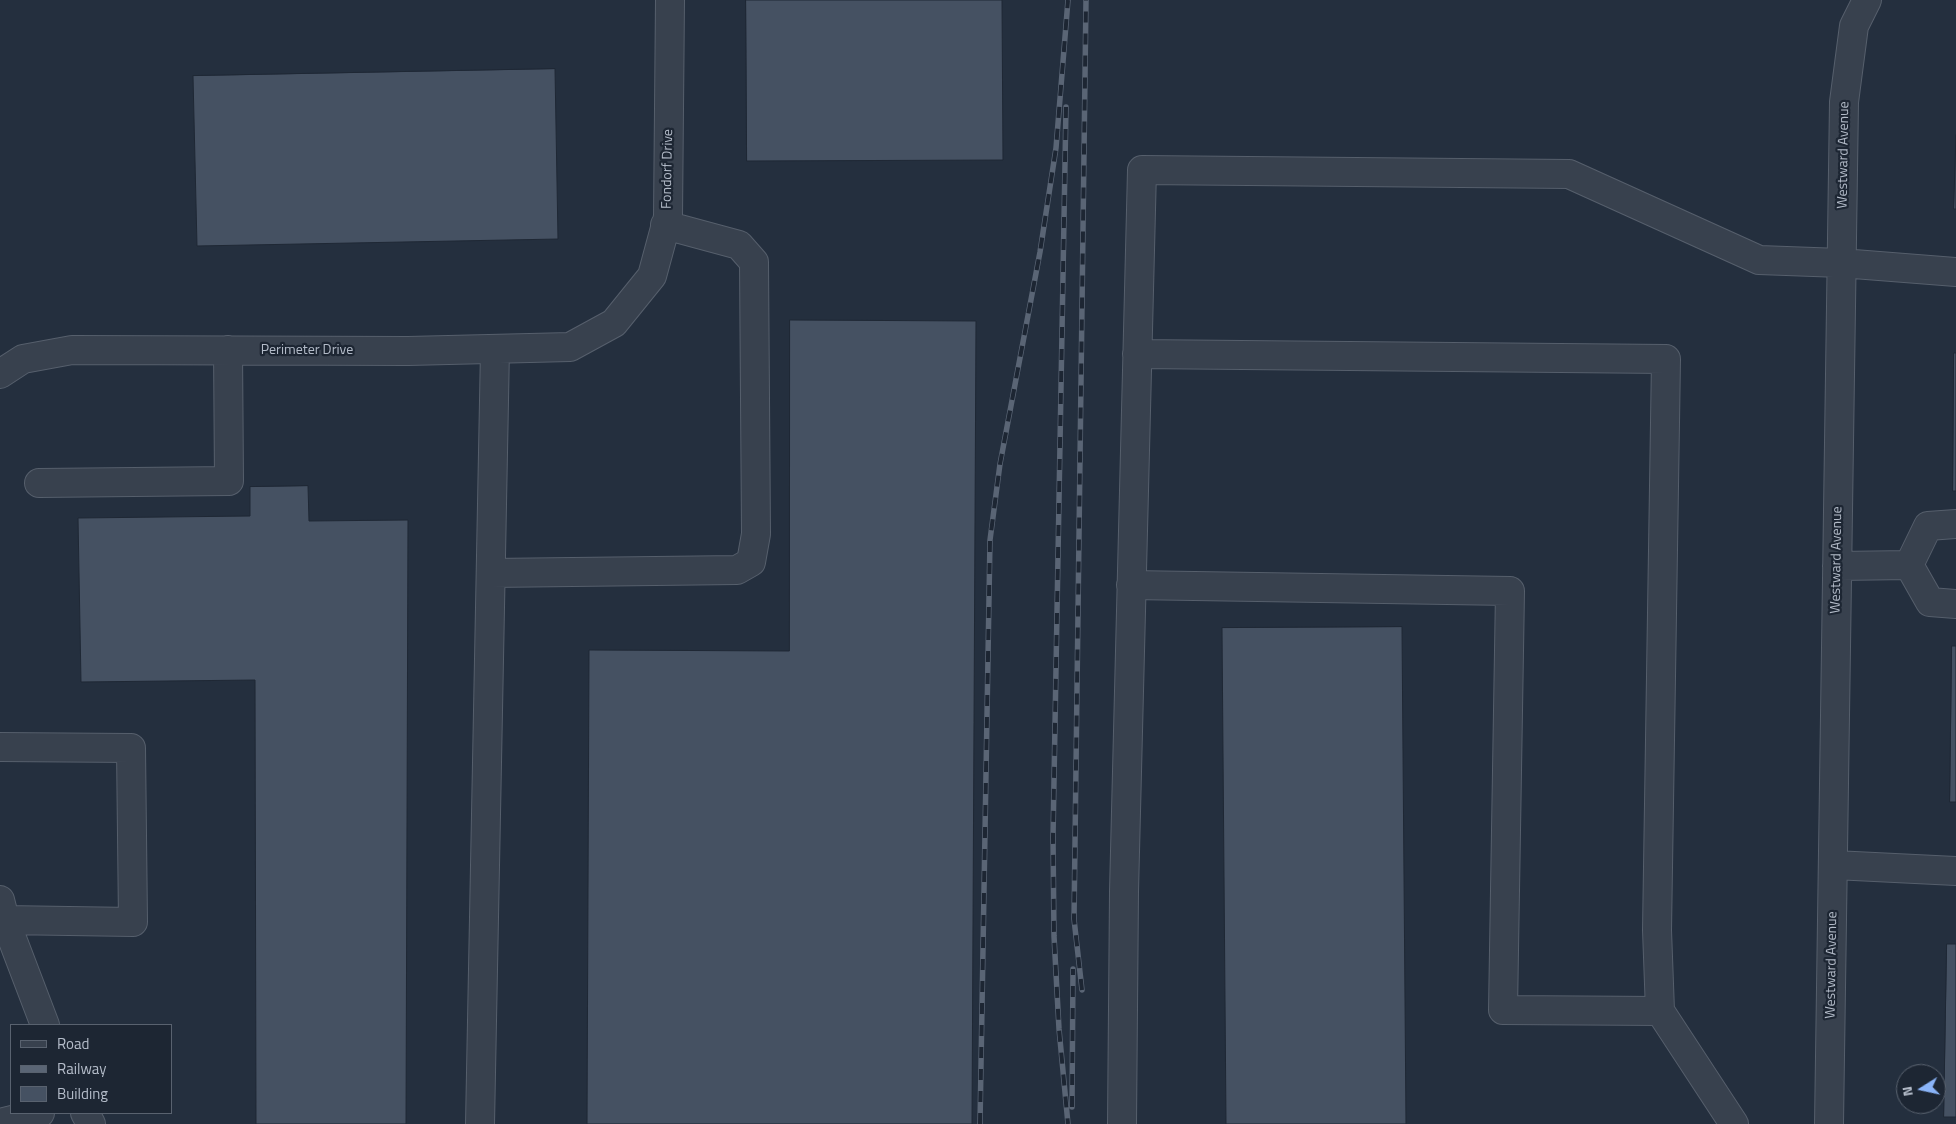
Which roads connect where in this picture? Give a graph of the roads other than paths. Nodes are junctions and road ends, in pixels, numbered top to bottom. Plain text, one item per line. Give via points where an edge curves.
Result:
1 (670, 0) edge
2 (1867, 0) edge
3 (666, 225) junction
4 (1841, 263) junction
5 (1956, 272) edge
6 (614, 323) joint
7 (495, 349) junction
8 (228, 350) junction
9 (1137, 354) junction
10 (0, 374) edge
11 (39, 483) dead end
12 (1956, 524) edge
13 (1837, 566) junction
14 (1908, 566) junction
15 (491, 573) junction
16 (1131, 585) junction
17 (1956, 604) edge
18 (0, 747) edge
19 (1834, 865) junction
20 (1956, 872) edge
21 (3, 910) edge
22 (1660, 1011) junction
23 (45, 1024) edge
24 (36, 1114) edge
25 (0, 1123) edge
26 (480, 1124) edge
27 (1122, 1124) edge
28 (1734, 1124) edge
29 (1830, 1124) edge

1 - 3 street, Fondorf Drive
2 - 4 street, Westward Avenue via 1854,26 1844,102
3 - 6 street, Fondorf Drive via 652,276
3 - 15 street via 739,245 754,262 756,534 751,562 737,570
4 - 5 street
4 - 9 street via 1759,260 1569,174 1142,170
4 - 13 street, Westward Avenue
6 - 7 street, Perimeter Drive via 570,347
7 - 8 street, Perimeter Drive
7 - 15 street
8 - 10 street, Perimeter Drive via 72,350 23,359
8 - 11 street via 229,481
9 - 16 street
9 - 22 street via 1666,359 1657,930
12 - 14 street via 1928,526
13 - 14 street
13 - 19 street, Westward Avenue
14 - 17 street via 1930,602
15 - 26 street
16 - 22 street via 1510,591 1503,1010
16 - 27 street
18 - 21 street via 131,748 133,922
19 - 20 street
19 - 29 street, Westward Avenue
21 - 23 street
22 - 28 street
24 - 25 street

